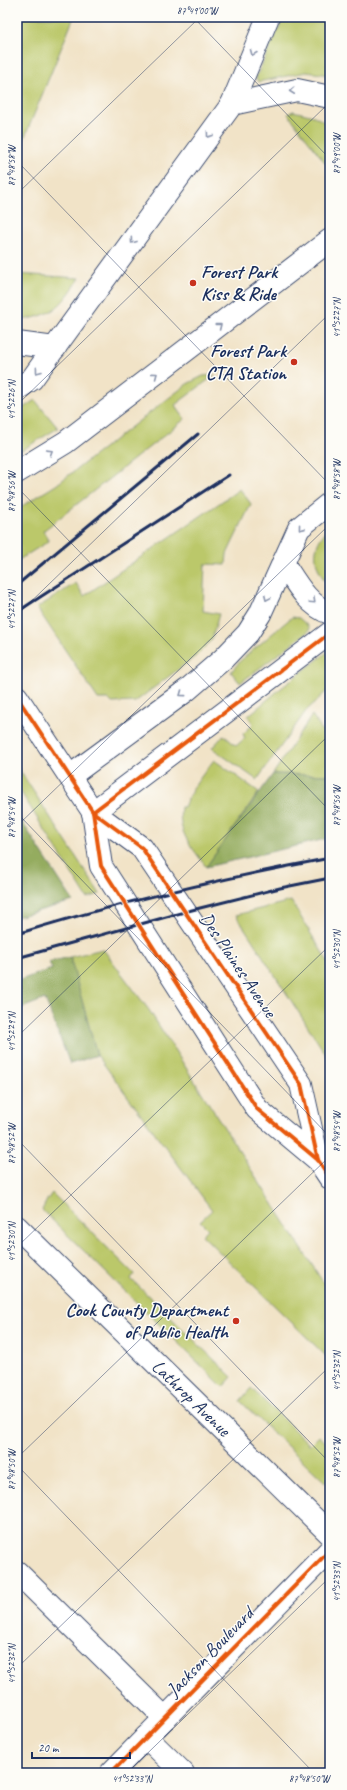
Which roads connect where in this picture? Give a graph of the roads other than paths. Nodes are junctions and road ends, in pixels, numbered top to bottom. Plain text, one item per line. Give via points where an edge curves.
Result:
1 (268, 17) edge
2 (330, 96) edge
3 (232, 104) junction
4 (330, 240) edge
5 (17, 343) edge
6 (55, 348) junction
7 (17, 389) edge
8 (17, 472) edge
9 (330, 503) edge
10 (283, 563) junction
11 (330, 613) edge
12 (330, 633) edge
13 (17, 697) edge
14 (70, 776) junction
15 (93, 812) junction
16 (318, 1160) junction
17 (330, 1178) edge
18 (17, 1227) edge
19 (330, 1534) edge
20 (330, 1550) edge
21 (17, 1572) edge
22 (165, 1718) junction
23 (146, 1737) junction
24 (111, 1773) edge
25 (183, 1773) edge

1 -> 3 main road
2 -> 3 main road via 297,90
3 -> 6 main road
8 -> 4 main road via 66,442
5 - 6 main road
6 -> 7 main road via 32,379
9 -> 10 main road via 299,528
10 -> 11 main road via 302,591 323,611
10 -> 14 main road via 260,614 248,633 223,659 187,690
12 - 15 main road
13 - 14 main road, Des Plaines Avenue
14 - 15 main road, Des Plaines Avenue
15 - 16 main road, Des Plaines Avenue via 101,866 257,1109
15 - 16 main road, Des Plaines Avenue via 142,848 301,1084
16 - 17 main road, Des Plaines Avenue
18 - 19 main road, Lathrop Avenue
20 - 22 main road, Jackson Boulevard
21 - 22 main road
22 - 23 main road, Jackson Boulevard
23 - 24 main road, Jackson Boulevard
23 - 25 main road

